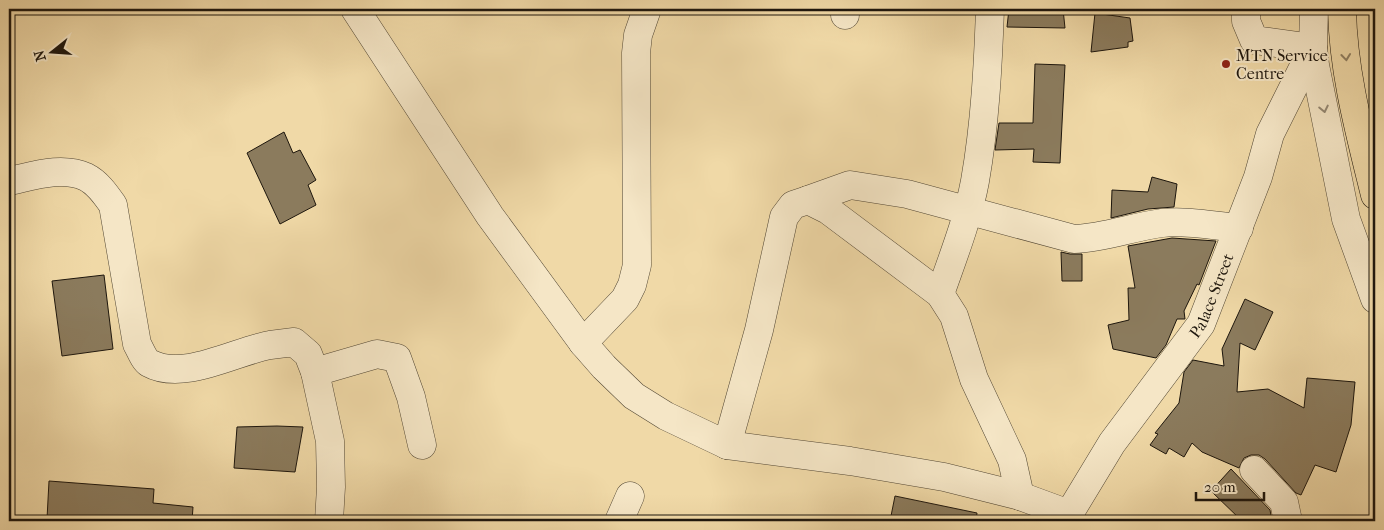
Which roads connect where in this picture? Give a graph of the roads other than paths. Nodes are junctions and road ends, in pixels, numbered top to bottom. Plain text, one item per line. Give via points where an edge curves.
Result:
1 (355, 9) edge
2 (647, 9) edge
3 (990, 9) edge
4 (1246, 9) edge
5 (1314, 9) edge
6 (1342, 9) edge
7 (1313, 48) junction
8 (9, 181) edge
9 (1375, 195) edge
10 (808, 200) junction
11 (968, 212) junction
12 (1239, 228) junction
13 (940, 294) junction
14 (1375, 298) edge
15 (583, 343) junction
16 (315, 372) junction
17 (422, 445) dead end
18 (727, 445) junction
19 (1254, 470) dead end
20 (630, 496) dead end
21 (1020, 496) junction
22 (1069, 518) edge
23 (329, 521) edge
24 (619, 521) edge
25 (1288, 521) edge

1 - 15 street via 490,216
2 - 15 street via 636,52 637,265 625,299
3 - 11 street via 981,136
4 - 7 street via 1246,21 1254,40
5 - 7 street
6 -> 9 main road via 1348,73
7 - 12 street, Palace Street via 1270,134
7 -> 14 street via 1346,219
8 - 16 street via 63,172 86,177 102,190 113,205 136,344 147,362 182,369 270,345 294,342 308,354
10 - 11 street via 850,185 907,194
10 - 13 street via 828,210
10 - 18 street via 793,204 784,217 759,330
11 - 12 street via 1074,239 1164,222
11 - 13 street
12 - 22 street, Palace Street via 1201,324 1112,443
13 - 21 street via 954,316 974,379 1012,460
15 - 18 street via 634,396 666,416
16 - 17 street via 378,354 397,358 411,397
16 - 23 street via 330,440
18 - 21 street via 944,477
19 - 25 street via 1284,502
20 - 24 street
21 - 22 street

